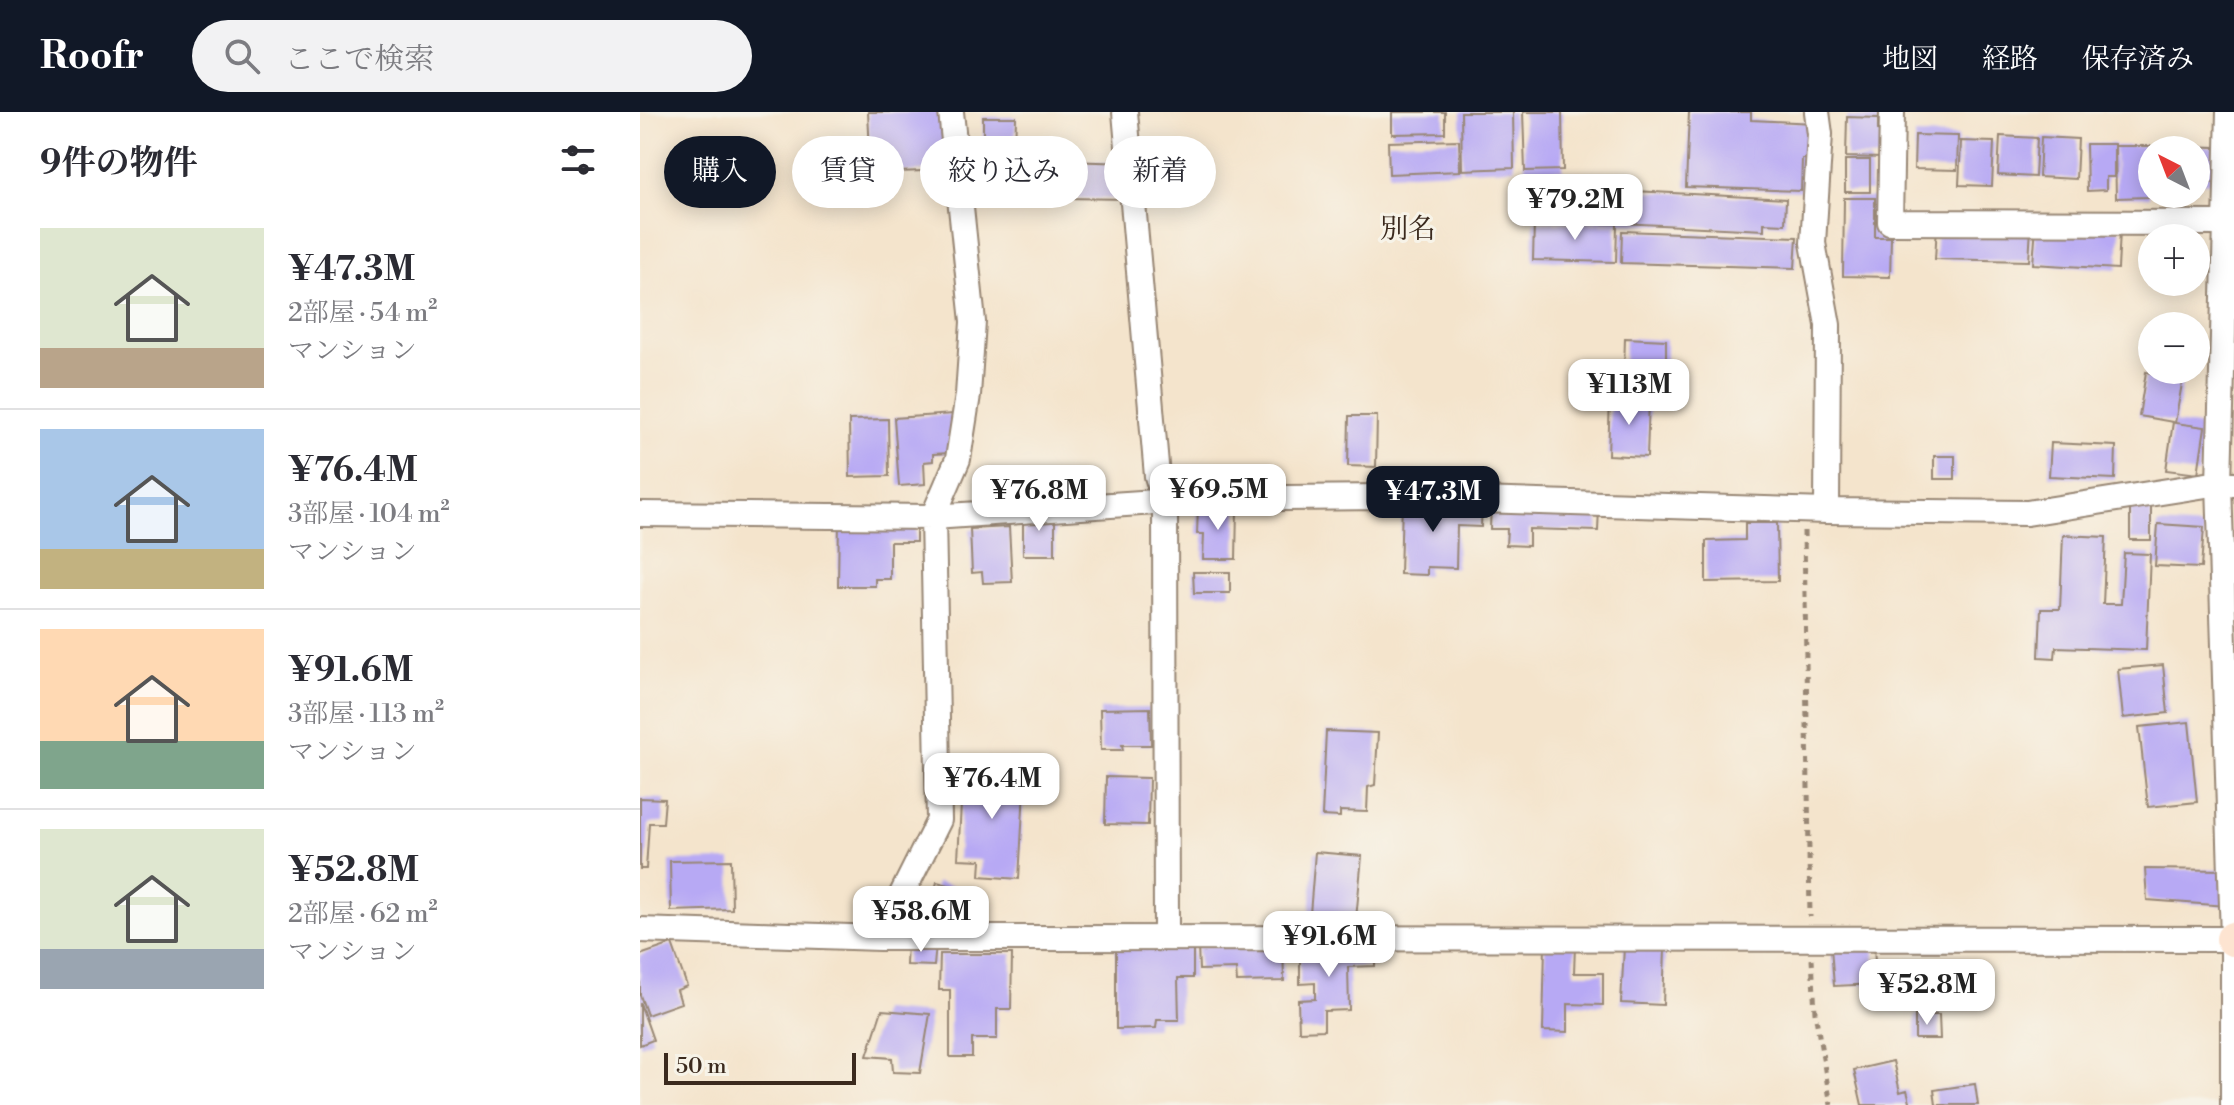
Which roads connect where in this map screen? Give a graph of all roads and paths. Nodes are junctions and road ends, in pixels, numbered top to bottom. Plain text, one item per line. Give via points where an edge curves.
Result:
1 (951, 112) edge
2 (1125, 112) edge
3 (1817, 112) edge
4 (1892, 112) edge
5 (2230, 124) edge
6 (2224, 223) junction
7 (2226, 484) edge
8 (1165, 501) junction
9 (1815, 510) junction
10 (640, 514) edge
11 (933, 517) junction
12 (640, 930) edge
13 (880, 938) junction
14 (1166, 938) junction
15 (1810, 938) junction
16 (2234, 939) edge
17 (1831, 1105) edge
18 (2233, 1105) edge

1 - 11 street via 973,322 958,459
2 - 8 street via 1157,476
3 - 9 street via 1813,243 1828,325
4 - 6 street via 1890,222
5 - 6 street
6 - 7 street
7 - 9 street via 2027,513
7 - 16 street
8 - 9 street via 1383,497
8 - 11 street
8 - 14 street
9 - 15 path via 1807,830
10 - 11 street
11 - 13 street via 939,820
12 - 13 street
13 - 14 street
14 - 15 street
15 - 16 street
15 - 17 path via 1815,1012
16 - 18 street

